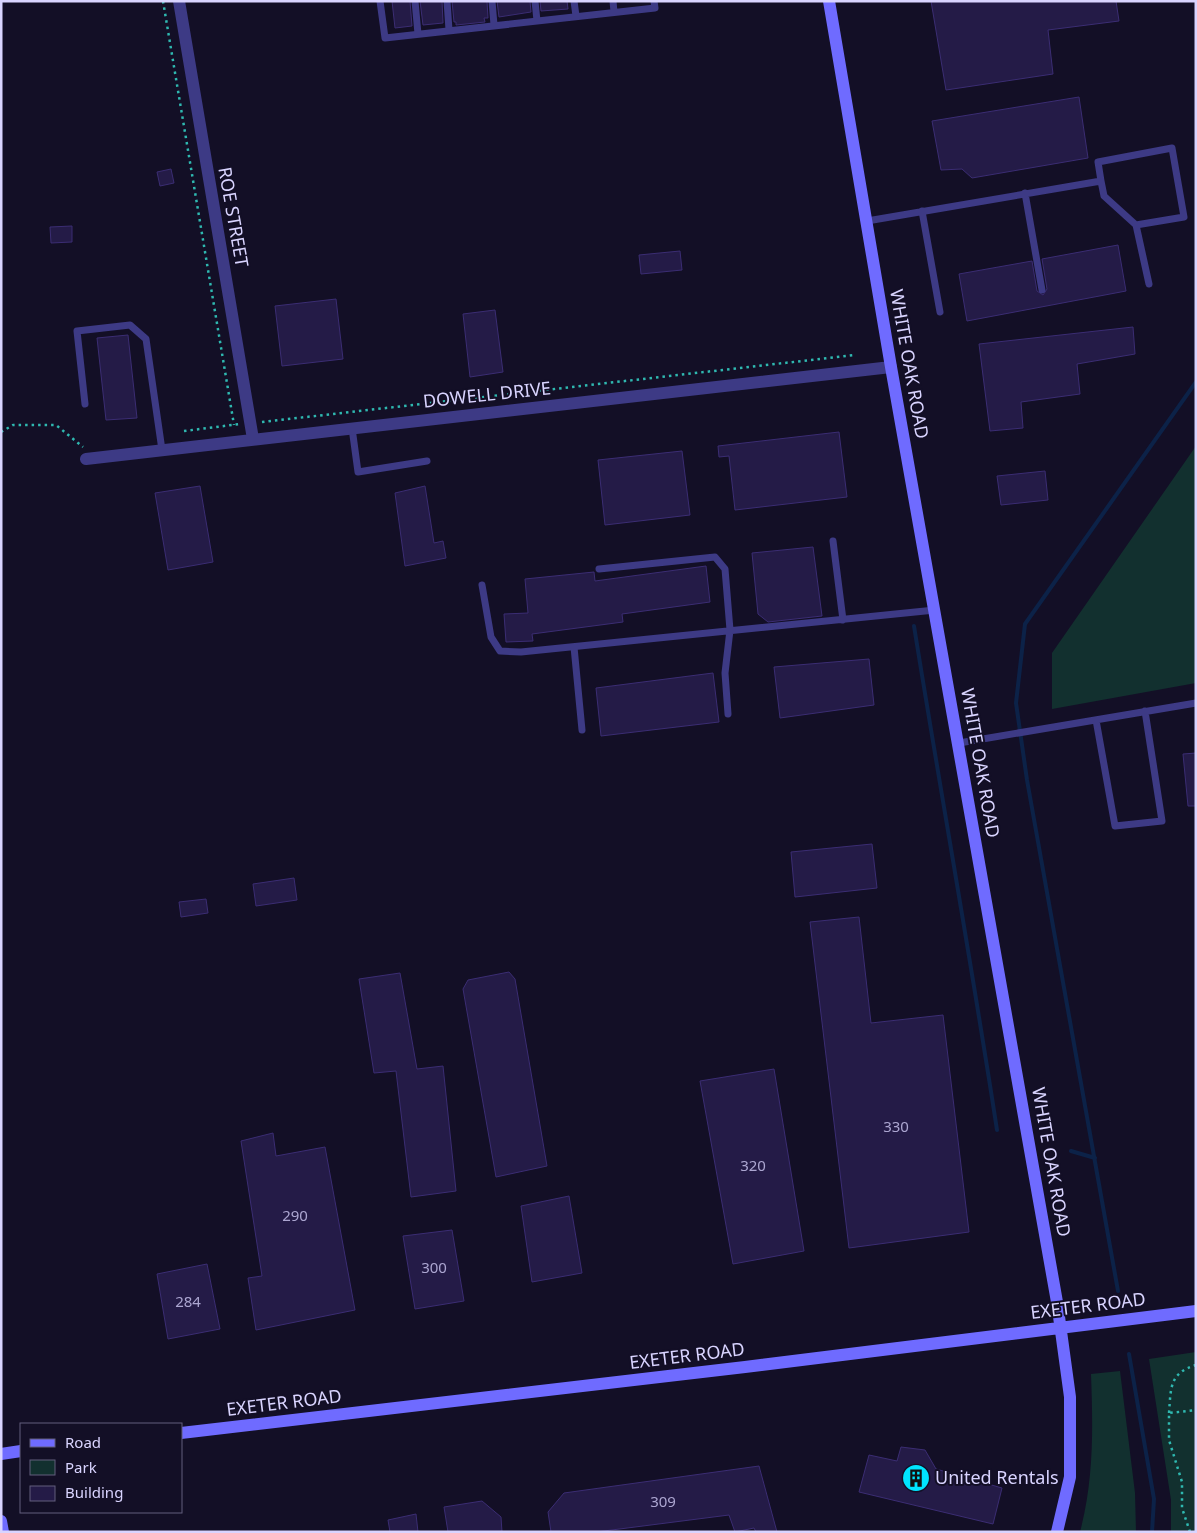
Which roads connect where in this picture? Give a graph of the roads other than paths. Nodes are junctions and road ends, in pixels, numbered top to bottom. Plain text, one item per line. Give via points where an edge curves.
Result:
1 (179, 1) edge
2 (380, 1) edge
3 (415, 1) edge
4 (446, 1) edge
5 (492, 1) edge
6 (534, 1) edge
7 (574, 1) edge
8 (613, 1) edge
9 (654, 1) edge
10 (829, 1) edge
11 (614, 12) junction
12 (576, 16) junction
13 (537, 20) junction
14 (494, 25) junction
15 (450, 30) junction
16 (418, 34) junction
17 (1101, 181) junction
18 (1025, 193) junction
19 (922, 211) junction
20 (867, 221) junction
21 (1136, 225) junction
22 (1149, 284) dead end
23 (1042, 290) dead end
24 (940, 312) dead end
25 (891, 367) junction
26 (85, 404) dead end
27 (352, 428) junction
28 (253, 439) junction
29 (162, 450) junction
30 (91, 458) road end
31 (427, 461) dead end
32 (834, 541) dead end
33 (599, 569) dead end
34 (482, 585) dead end
35 (935, 610) junction
36 (843, 620) junction
37 (730, 630) junction
38 (574, 647) junction
39 (1196, 703) edge
40 (1145, 711) junction
41 (728, 714) dead end
42 (1096, 720) junction
43 (582, 730) dead end
44 (959, 743) junction
45 (1196, 1311) edge
46 (1060, 1326) junction
47 (182, 1432) edge
48 (20, 1451) edge
49 (1, 1454) edge
50 (1, 1522) edge
51 (3, 1532) edge
52 (1057, 1532) edge

1 - 28 street, ROE STREET
2 - 16 lane via 385,38
3 - 16 lane
4 - 15 lane
5 - 14 lane
6 - 13 lane
7 - 12 lane
8 - 11 lane
9 - 11 lane via 655,8
10 - 20 street, WHITE OAK ROAD
11 - 12 lane
12 - 13 lane
13 - 14 lane
14 - 15 lane
15 - 16 lane
17 - 18 lane
17 - 21 lane via 1104,196
17 - 21 lane via 1098,162 1172,148 1184,216
18 - 19 lane
18 - 23 lane
19 - 20 lane
19 - 24 lane
20 - 25 street, WHITE OAK ROAD
21 - 22 lane
25 - 27 street, DOWELL DRIVE
25 - 35 street, WHITE OAK ROAD
26 - 29 lane via 77,331 130,324 146,339
27 - 28 street, DOWELL DRIVE
27 - 31 lane via 358,472
28 - 29 street, DOWELL DRIVE
29 - 30 street, DOWELL DRIVE
32 - 36 lane
33 - 37 lane via 715,557 725,569
34 - 38 lane via 491,637 500,651
35 - 36 lane
35 - 44 street, WHITE OAK ROAD
36 - 37 lane
37 - 38 lane
37 - 41 lane via 725,673
38 - 43 lane
39 - 40 lane
40 - 42 lane
40 - 42 lane via 1162,821 1115,826
42 - 44 lane
44 - 46 street, WHITE OAK ROAD
45 - 46 street, EXETER ROAD
46 - 47 street, EXETER ROAD via 784,1362
46 - 52 street, WHITE OAK ROAD via 1070,1397 1070,1477
48 - 49 street
50 - 51 street

